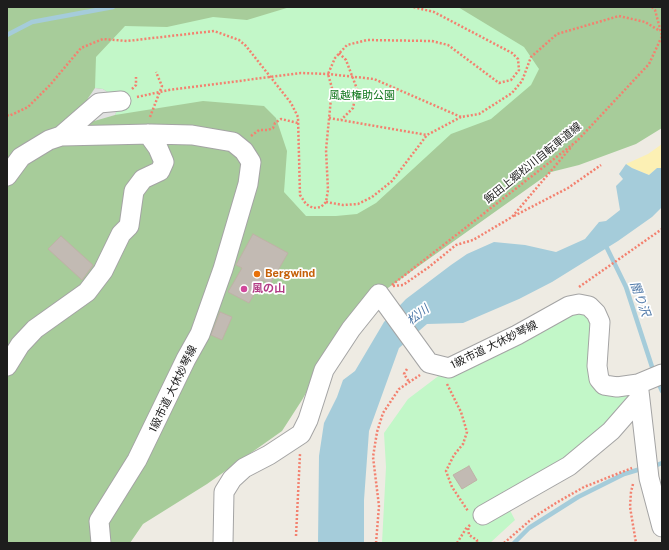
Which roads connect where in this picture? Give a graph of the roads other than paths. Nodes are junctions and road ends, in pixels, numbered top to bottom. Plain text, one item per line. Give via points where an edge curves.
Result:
1 (121, 101) road end
2 (149, 134) junction
3 (61, 136) junction
4 (7, 176) edge
5 (7, 366) edge
6 (647, 384) edge
7 (477, 515) road end
8 (662, 527) edge
9 (101, 543) edge
10 (223, 543) edge

1 - 3 street via 98,103
2 - 3 street
2 - 5 street via 164,162 160,171 143,179 134,191 130,226 121,234 103,271 87,292 35,329 20,345
2 - 9 street, 1級市道 大休妙琴線 via 192,135 233,142 244,151 251,162 248,184 223,269 200,334 137,460 99,521
3 - 4 street via 21,156
6 - 7 street via 611,431 569,466
6 - 8 street via 647,462
6 - 10 street, 1級市道 大休妙琴線 via 618,387 604,385 599,379 597,366 600,322 589,306 579,304 569,306 449,368 428,370 388,293 379,294 324,370 301,434 244,468 232,479 224,492

